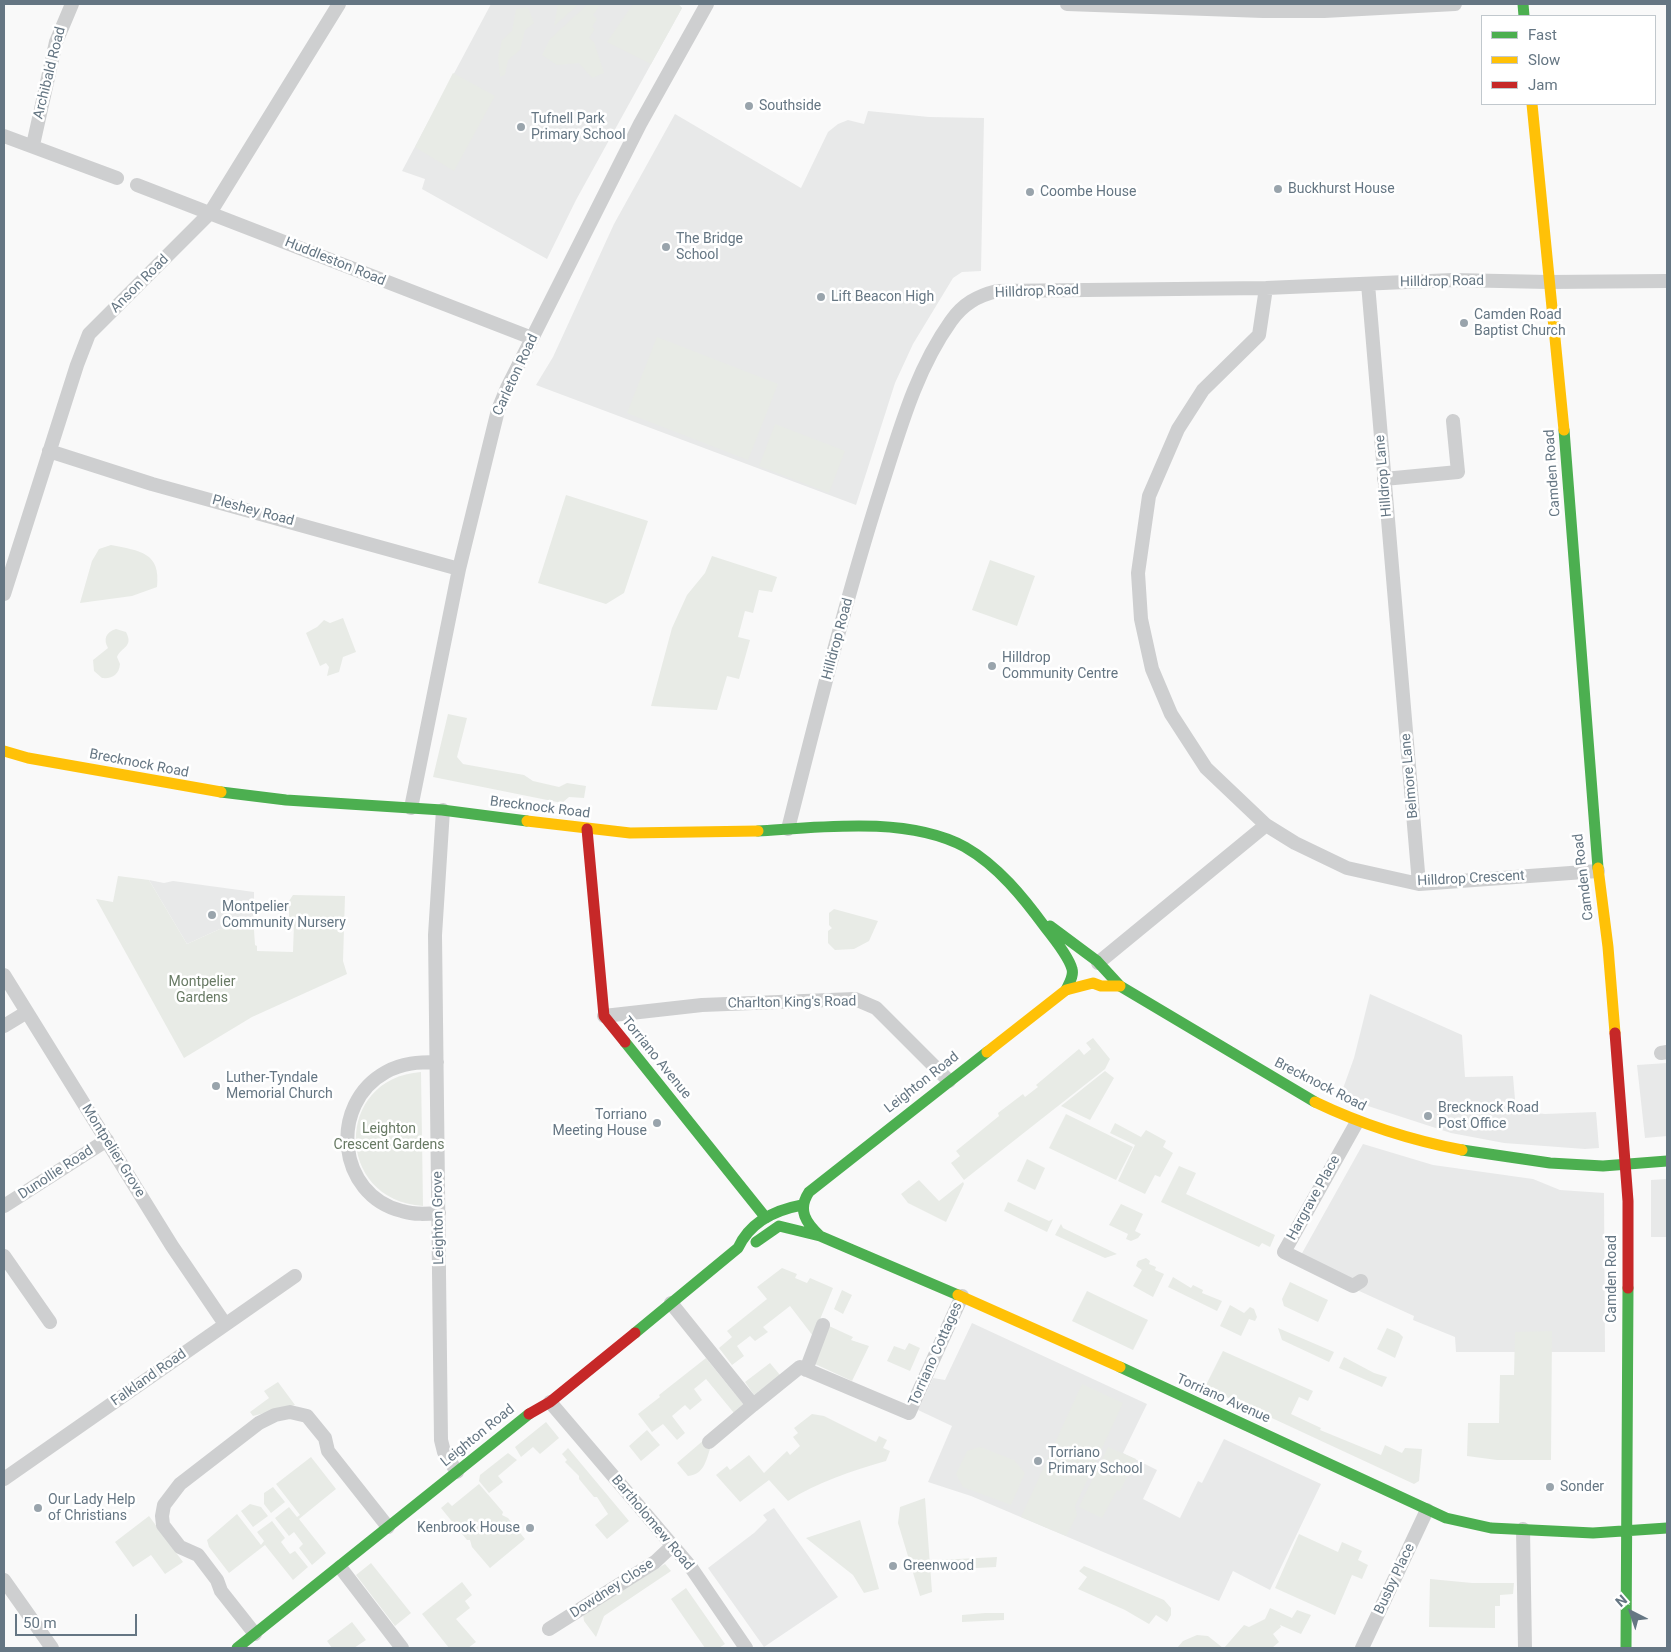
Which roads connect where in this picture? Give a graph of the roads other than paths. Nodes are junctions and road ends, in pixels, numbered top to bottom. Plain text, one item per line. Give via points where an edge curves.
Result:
1 (72, 4) edge
2 (339, 4) edge
3 (707, 4) edge
4 (1067, 4) edge
5 (1455, 4) edge
6 (1532, 105) edge
7 (4, 136) edge
8 (33, 145) junction
9 (117, 178) dead end
10 (137, 185) dead end
11 (210, 213) junction
12 (1667, 280) edge
13 (1548, 282) junction
14 (1368, 284) junction
15 (1266, 288) junction
16 (532, 338) junction
17 (1453, 421) dead end
18 (49, 451) junction
19 (1384, 478) junction
20 (459, 569) junction
21 (4, 594) edge
22 (1400, 667) joint
23 (4, 751) edge
24 (411, 808) junction
25 (443, 810) junction
26 (1266, 825) junction
27 (587, 829) junction
28 (788, 829) junction
29 (1598, 871) junction
30 (1419, 884) junction
31 (1045, 923) junction
32 (1098, 963) junction
33 (4, 975) edge
34 (1120, 986) junction
35 (1066, 990) junction
36 (27, 1012) junction
37 (604, 1016) junction
38 (4, 1026) edge
39 (438, 1062) junction
40 (949, 1081) junction
41 (1357, 1122) junction
42 (107, 1140) junction
43 (1667, 1160) edge
44 (1625, 1164) junction
45 (802, 1205) junction
46 (4, 1206) edge
47 (440, 1213) junction
48 (766, 1218) junction
49 (820, 1236) junction
50 (738, 1248) junction
51 (4, 1256) edge
52 (295, 1276) dead end
53 (1361, 1281) dead end
54 (962, 1296) junction
55 (671, 1304) junction
56 (50, 1322) dead end
57 (225, 1324) junction
58 (822, 1325) dead end
59 (806, 1370) junction
60 (550, 1402) junction
61 (753, 1405) junction
62 (709, 1442) dead end
63 (457, 1472) junction
64 (4, 1479) edge
65 (1427, 1510) junction
66 (388, 1527) junction
67 (1667, 1528) edge
68 (1523, 1529) junction
69 (1627, 1529) junction
70 (672, 1546) junction
71 (340, 1567) junction
72 (4, 1580) edge
73 (549, 1630) dead end
74 (255, 1634) junction
75 (52, 1648) edge
76 (238, 1648) edge
77 (402, 1648) edge
78 (746, 1648) edge
79 (1362, 1648) edge
80 (1525, 1648) edge
81 (1626, 1648) edge

1 - 8 street, Archibald Road via 59,32
2 - 11 street, Anson Road
3 - 16 street, Carleton Road via 640,124
4 - 5 street via 1263,11
6 - 13 main road, Camden Road
7 - 8 street
8 - 9 street
10 - 11 street, Huddleston Road
11 - 16 street, Huddleston Road
11 - 18 street, Anson Road via 89,334
12 - 13 street, Hilldrop Road
13 - 14 street, Hilldrop Road via 1453,280
13 - 29 main road, Camden Road via 1566,441
14 - 15 street, Hilldrop Road
14 - 19 street, Hilldrop Lane
15 - 26 street, Hilldrop Crescent via 1260,335 1203,390 1178,429 1149,496 1138,574 1141,619 1148,652 1172,714 1206,768
15 - 28 street, Hilldrop Road via 997,291 978,296 963,307 930,353 900,430 863,546
16 - 20 street, Carleton Road via 498,410
17 - 19 street via 1458,472
18 - 20 street, Pleshey Road via 152,484
18 - 21 street, Anson Road
19 - 22 street, Hilldrop Lane
20 - 24 street, Carleton Road
22 - 30 street, Belmore Lane
23 - 24 main road, Brecknock Road via 211,792 292,801
24 - 25 main road, Brecknock Road
25 - 27 main road, Brecknock Road
25 - 39 street, Leighton Grove via 435,936
26 - 30 street, Hilldrop Crescent via 1347,868
26 - 32 street
27 - 28 main road, Brecknock Road via 654,833
27 - 37 main road, Torriano Avenue
28 - 31 main road, Brecknock Road via 885,827 948,840 989,865
29 - 30 street, Hilldrop Crescent
29 - 44 main road, Camden Road via 1608,947
31 - 32 main road, Brecknock Road
31 - 35 main road, Brecknock Road via 1072,968 1072,978
32 - 34 main road, Brecknock Road via 1113,975
33 - 36 street, Montpelier Grove
34 - 35 main road via 1093,983
34 - 41 main road, Brecknock Road via 1274,1079
35 - 40 main road, Leighton Road
36 - 38 street
36 - 42 street, Montpelier Grove
37 - 40 street, Charlton King's Road via 702,1005 855,999 876,1008
37 - 48 main road, Torriano Avenue
39 - 47 street, Leighton Grove
39 - 47 street via 404,1064 375,1080 353,1106 347,1136 351,1165 362,1185 379,1201 401,1212
40 - 45 main road, Leighton Road via 808,1192
41 - 44 main road, Brecknock Road via 1415,1140 1497,1157 1559,1163
41 - 53 street, Hargrave Place via 1284,1252 1353,1286
42 - 46 street, Dunollie Road
42 - 57 street, Montpelier Grove via 172,1246
43 - 44 main road, Brecknock Road
44 - 69 main road, Camden Road via 1628,1202
45 - 48 main road, Leighton Road via 780,1209
45 - 49 main road via 802,1214
47 - 63 street, Leighton Grove via 440,1440
48 - 50 main road, Leighton Road via 742,1238
49 - 50 main road, Leighton Road via 779,1226 749,1248
49 - 54 main road, Torriano Avenue
50 - 55 main road, Leighton Road
51 - 56 street
52 - 57 street, Falkland Road
54 - 59 street, Torriano Cottages via 910,1413
54 - 65 main road, Torriano Avenue
55 - 60 main road, Leighton Road
55 - 61 street
57 - 64 street, Falkland Road
58 - 59 street
59 - 61 street via 800,1368
60 - 63 main road, Leighton Road via 529,1414
60 - 70 street, Bartholomew Road
61 - 62 street
63 - 66 main road, Leighton Road
65 - 68 main road, Torriano Avenue via 1477,1526
65 - 79 street, Busby Place
66 - 71 main road, Leighton Road
66 - 74 street via 328,1451 325,1438 312,1420 297,1412 275,1415 259,1423 180,1484 164,1505 163,1525 180,1547 198,1555
67 - 69 main road, Torriano Avenue
68 - 69 main road, Torriano Avenue via 1593,1533
68 - 80 street
69 - 81 main road, Camden Road
70 - 73 street, Dowdney Close via 655,1562
70 - 78 street, Bartholomew Road via 690,1566
71 - 74 main road, Leighton Road
71 - 77 street
72 - 75 street
74 - 76 main road, Leighton Road

